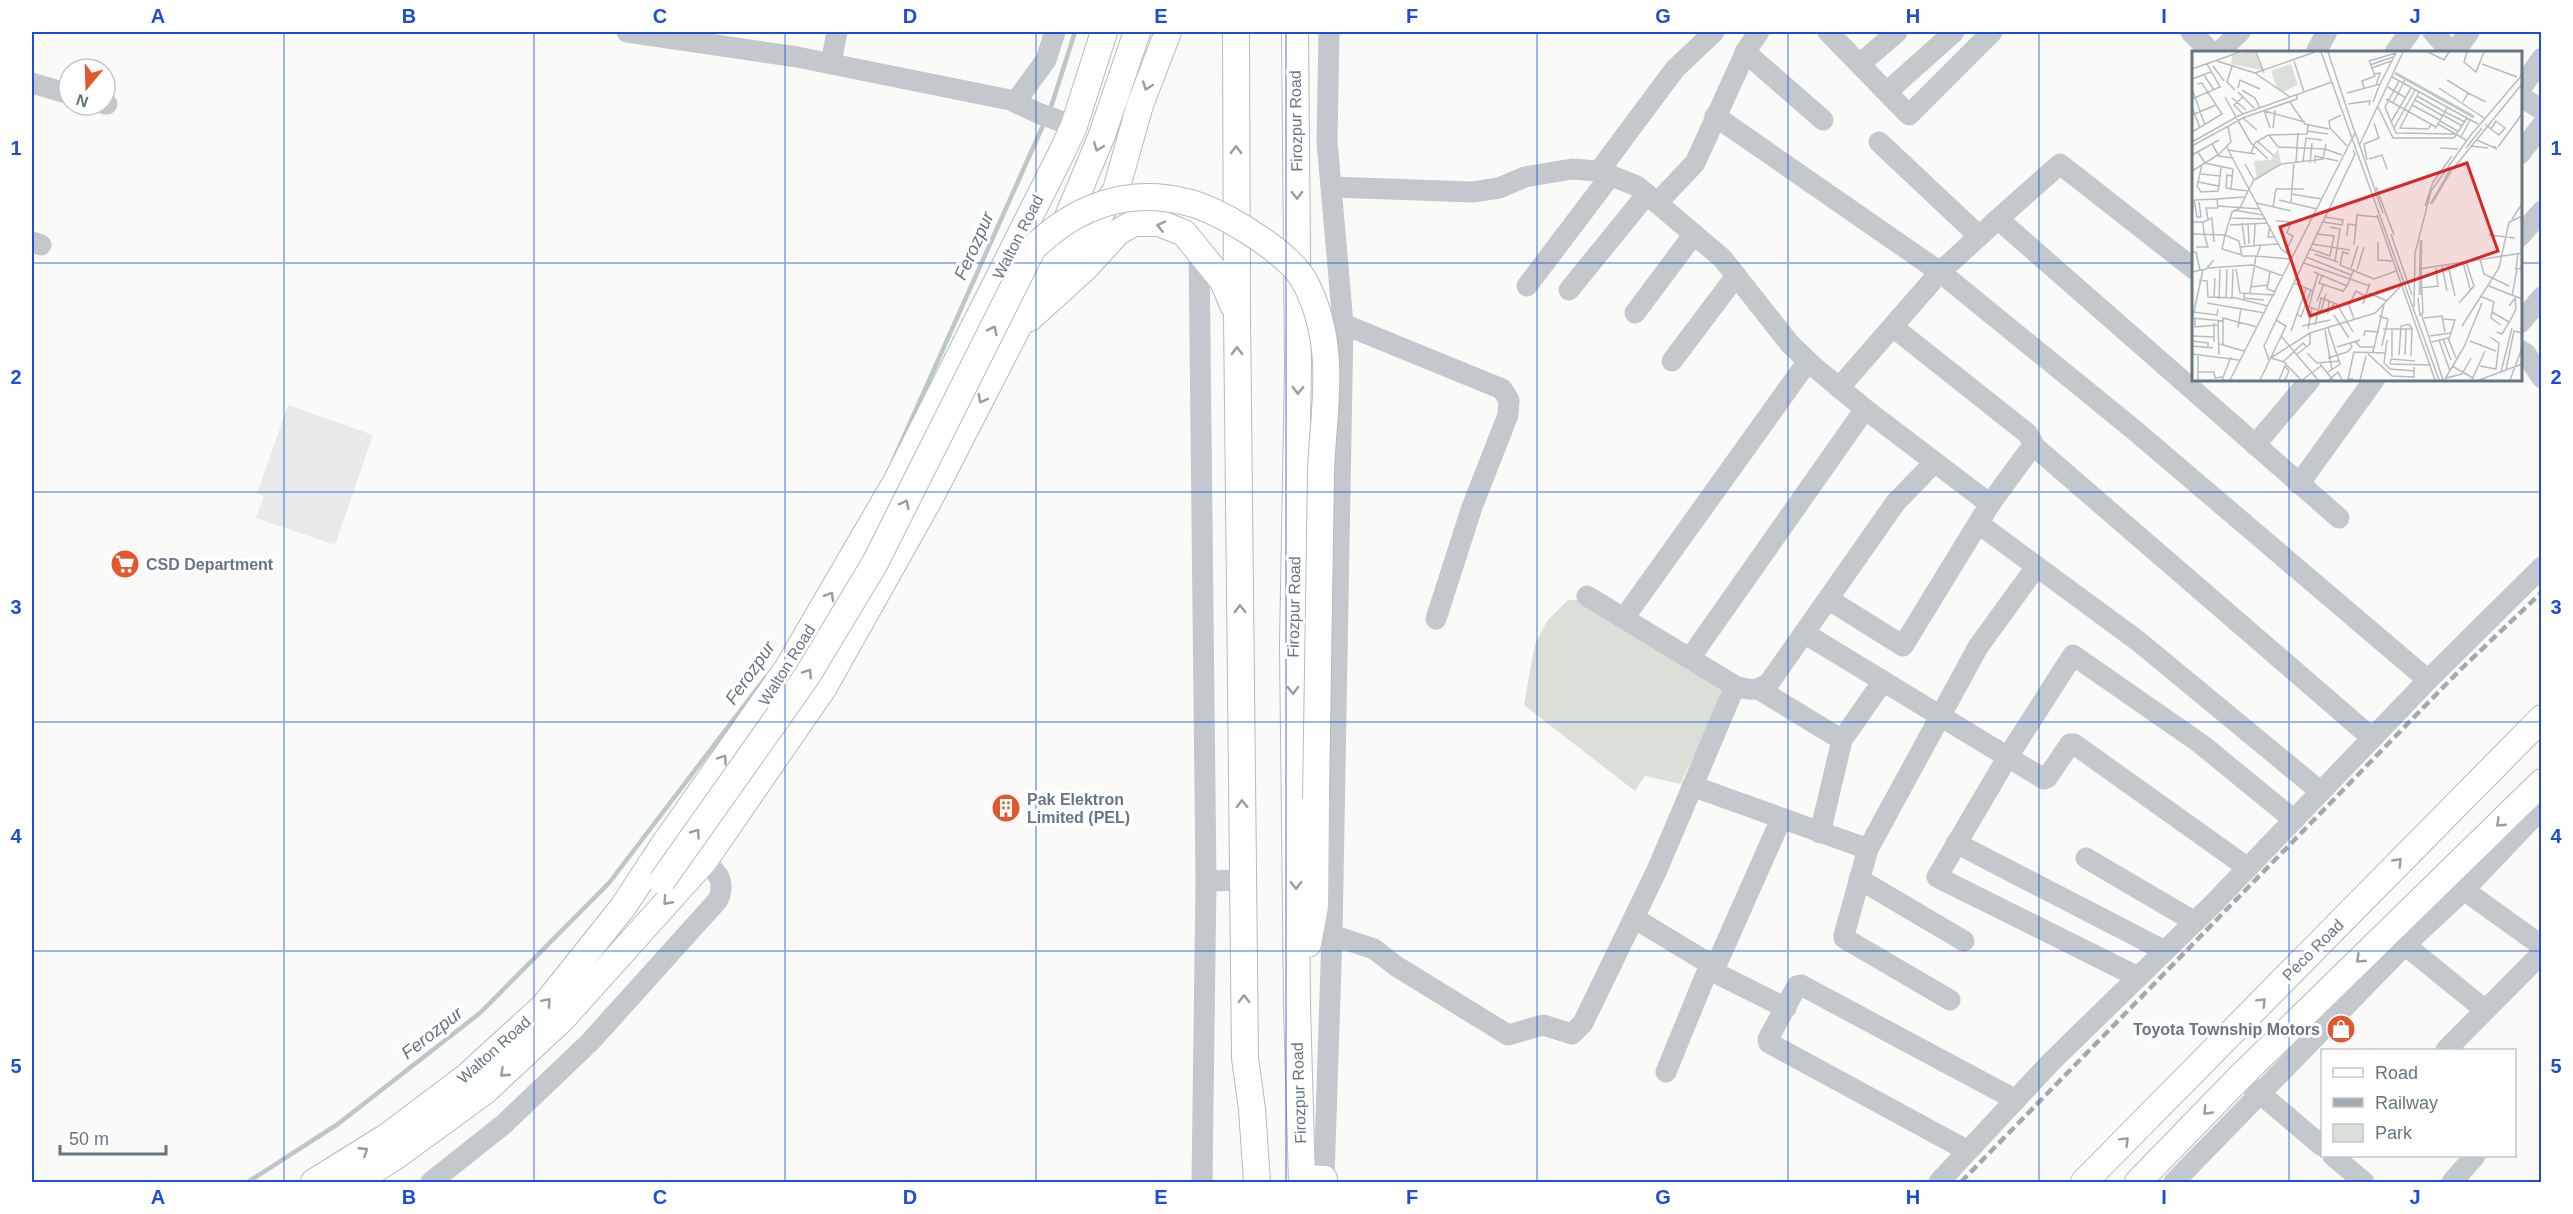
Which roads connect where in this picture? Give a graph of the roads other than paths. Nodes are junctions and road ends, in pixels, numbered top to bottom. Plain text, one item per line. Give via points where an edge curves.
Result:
1 (627, 32) edge
2 (837, 32) edge
3 (1055, 32) edge
4 (1104, 32) edge
5 (1117, 32) edge
6 (1137, 32) edge
7 (1168, 32) edge
8 (1236, 32) edge
9 (1295, 32) edge
10 (1329, 32) edge
11 (1714, 32) edge
12 (1759, 32) edge
13 (1828, 32) edge
14 (1897, 32) edge
15 (1954, 32) edge
16 (1992, 32) edge
17 (2191, 32) edge
18 (2240, 32) edge
19 (2327, 32) edge
20 (2410, 32) edge
21 (2433, 32) edge
22 (2469, 32) edge
23 (671, 35) edge
24 (747, 40) edge
25 (2210, 51) edge
26 (2220, 51) edge
27 (2317, 51) edge
28 (2396, 51) edge
29 (2452, 51) edge
30 (2454, 51) edge
31 (1745, 52) junction
32 (2541, 58) edge
33 (831, 63) junction
34 (1860, 64) junction
35 (32, 83) edge
36 (1088, 83) junction
37 (2522, 87) edge
38 (57, 90) edge
39 (1887, 92) junction
40 (2522, 97) edge
41 (1016, 101) junction
42 (2541, 110) edge
43 (1715, 116) junction
44 (1823, 120) dead end
45 (2541, 125) edge
46 (1074, 126) junction
47 (1879, 142) dead end
48 (2522, 151) edge
49 (1605, 173) junction
50 (1331, 187) junction
51 (1652, 199) junction
52 (2541, 211) edge
53 (1998, 219) junction
54 (1694, 234) junction
55 (2522, 234) edge
56 (1979, 236) junction
57 (1199, 249) junction
58 (2192, 268) edge
59 (1940, 272) junction
60 (1736, 276) junction
61 (1527, 286) dead end
62 (1569, 290) dead end
63 (2541, 297) edge
64 (1052, 298) junction
65 (1237, 313) junction
66 (1635, 313) dead end
67 (2522, 321) edge
68 (1343, 324) junction
69 (1893, 327) junction
70 (1018, 329) junction
71 (2522, 351) edge
72 (1672, 361) dead end
73 (1808, 361) junction
74 (2541, 378) edge
75 (2309, 381) edge
76 (2372, 381) edge
77 (1839, 388) junction
78 (1865, 409) junction
79 (2255, 445) junction
80 (2028, 452) dead end
81 (1932, 460) junction
82 (2299, 484) junction
83 (1990, 504) junction
84 (2339, 518) dead end
85 (1979, 524) junction
86 (2036, 567) junction
87 (2541, 567) edge
88 (1587, 596) dead end
89 (1828, 599) junction
90 (1624, 618) junction
91 (1436, 619) dead end
92 (1804, 633) junction
93 (1690, 658) junction
94 (2428, 680) junction
95 (1883, 681) junction
96 (1736, 686) junction
97 (1760, 690) junction
98 (1940, 715) junction
99 (2541, 718) edge
100 (2372, 738) junction
101 (1842, 740) junction
102 (2007, 758) junction
103 (2541, 782) edge
104 (1692, 786) junction
105 (2320, 792) junction
106 (2541, 808) edge
107 (1781, 819) junction
108 (2294, 820) junction
109 (1820, 833) junction
110 (1956, 843) junction
111 (1868, 849) junction
112 (2086, 858) dead end
113 (704, 861) junction
114 (2248, 868) junction
115 (1859, 879) junction
116 (1242, 880) junction
117 (1206, 881) junction
118 (2464, 890) junction
119 (2366, 897) junction
120 (623, 907) junction
121 (1634, 918) junction
122 (2195, 921) junction
123 (1332, 935) junction
124 (2400, 935) junction
125 (1964, 941) dead end
126 (2541, 946) edge
127 (2165, 951) junction
128 (2541, 953) edge
129 (1709, 965) junction
130 (2138, 977) junction
131 (1950, 1000) dead end
132 (1297, 1006) junction
133 (1786, 1008) junction
134 (2485, 1010) junction
135 (2310, 1026) junction
136 (2447, 1049) edge
137 (1245, 1058) junction
138 (1666, 1072) dead end
139 (2240, 1077) junction
140 (2261, 1094) junction
141 (2016, 1100) junction
142 (2321, 1145) edge
143 (1968, 1151) junction
144 (2335, 1157) edge
145 (2473, 1157) edge
146 (1313, 1180) edge
147 (314, 1182) edge
148 (355, 1182) edge
149 (431, 1182) edge
150 (1202, 1182) edge
151 (1239, 1182) edge
152 (1257, 1182) edge
153 (1939, 1182) edge
154 (2084, 1182) edge
155 (2138, 1182) edge
156 (2174, 1182) edge
157 (2364, 1182) edge
158 (2452, 1182) edge

1 - 23 street
2 - 33 street
3 - 41 street via 1046,60
4 - 36 main road, Walton Road
5 - 36 main road via 1103,76
6 -> 70 main road, Walton Road via 1083,186
7 -> 64 main road via 1140,105 1116,190 1076,246
65 -> 8 main road
9 -> 132 main road, Firozpur Road via 1298,367 1293,644
10 - 50 street via 1327,141
11 - 49 street via 1675,69
12 - 31 street
13 - 34 street
14 - 34 street
15 - 39 street
16 - 39 street via 1909,115
17 - 25 street
18 - 26 street
19 - 27 street
20 - 28 street
21 - 29 street
22 - 30 street
23 - 24 street
24 - 33 street
31 - 43 street
31 - 44 street
32 - 37 street
33 - 41 street
34 - 39 street
35 - 38 street
36 - 46 main road, Walton Road
40 - 42 street
41 - 46 street
43 - 51 street via 1695,163
43 - 59 street
45 - 48 street
120 -> 46 main road, Walton Road via 787,669 896,482
47 - 56 street
49 - 50 street via 1572,169 1473,192
49 - 51 street via 1637,186
49 - 61 street
50 - 68 street
51 - 54 street
51 - 62 street
52 - 55 street
53 - 56 street
53 - 58 street via 2060,164
53 - 79 street
54 - 60 street
54 - 66 street
56 - 59 street
57 -> 64 main road via 1184,233 1160,224 1134,223 1118,232
57 - 65 main road via 1223,281
57 - 117 street
59 - 69 street
59 - 94 street via 2133,429
60 - 72 street
60 - 73 street
63 - 67 street
64 - 70 main road
116 -> 65 main road
68 - 91 street via 1502,389 1509,400 1508,415 1472,507
68 - 123 street
69 - 77 street
69 - 100 street via 2028,434 2035,447
70 -> 113 main road, Walton Road via 930,498 824,687
71 - 74 street
73 - 77 street
73 - 90 street
75 - 79 street
76 - 82 street
77 - 78 street
78 - 81 street
78 - 93 street
79 - 82 street
80 - 83 street
81 - 83 street
81 - 89 street via 1931,466 1896,502
82 - 84 street
83 - 85 street
85 - 86 street
85 - 89 street via 1903,646
86 - 98 street via 1978,647
86 - 105 street via 2138,641
87 - 94 street
88 - 90 street
89 - 92 street
90 - 93 street
92 - 95 street
92 - 97 street
93 - 96 street
94 - 100 street
95 - 98 street
95 - 101 street
96 - 97 street
96 - 104 street
97 - 101 street
98 - 102 street
98 - 111 street
119 -> 99 main road, Peco Road
100 - 105 street
101 - 109 street
102 - 108 street via 2071,657 2076,655 2201,744
102 - 110 street
102 - 114 street via 2045,779 2070,744 2074,744
103 -> 124 main road
104 - 107 street
104 - 121 street
105 - 108 street
106 - 118 street
107 - 109 street
107 - 129 street via 1718,961
108 - 114 street
109 - 111 street
110 - 127 street
110 - 130 street via 1937,877
111 - 115 street
112 - 122 street
113 -> 148 main road, Walton Road via 563,1018 485,1091
113 - 149 street via 719,874 723,884 718,900 590,1042 504,1124
114 - 122 street
115 - 125 street
115 - 131 street via 1843,937
116 - 117 street
137 -> 116 main road
117 - 150 street
118 - 124 street
118 - 126 street
119 - 124 main road
154 -> 119 main road, Peco Road
120 -> 132 main road, bridge via 662,881 807,676 875,563 1033,248 1053,230 1097,204 1168,197 1204,206 1231,220 1290,263 1302,278 1322,327 1326,364 1315,906
147 -> 120 main road, Walton Road via 388,1136 465,1078 544,1006
121 - 123 street via 1583,1023 1572,1034 1543,1025 1508,1035 1374,949
121 - 129 street
122 - 127 street
123 - 146 street
124 - 134 street
124 - 135 main road
127 - 130 street
128 - 134 street
129 - 133 street
129 - 138 street
130 - 141 street
132 - 146 main road, Firozpur Road
133 - 141 street via 1801,984
133 - 143 street via 1769,1043
134 - 136 street
135 - 139 main road
135 - 140 street
137 - 151 main road via 1237,1110
137 - 152 main road
139 - 140 street
139 -> 155 main road
140 - 142 street
140 - 156 street
141 - 143 street
143 - 153 street
144 - 157 street
145 - 158 street

